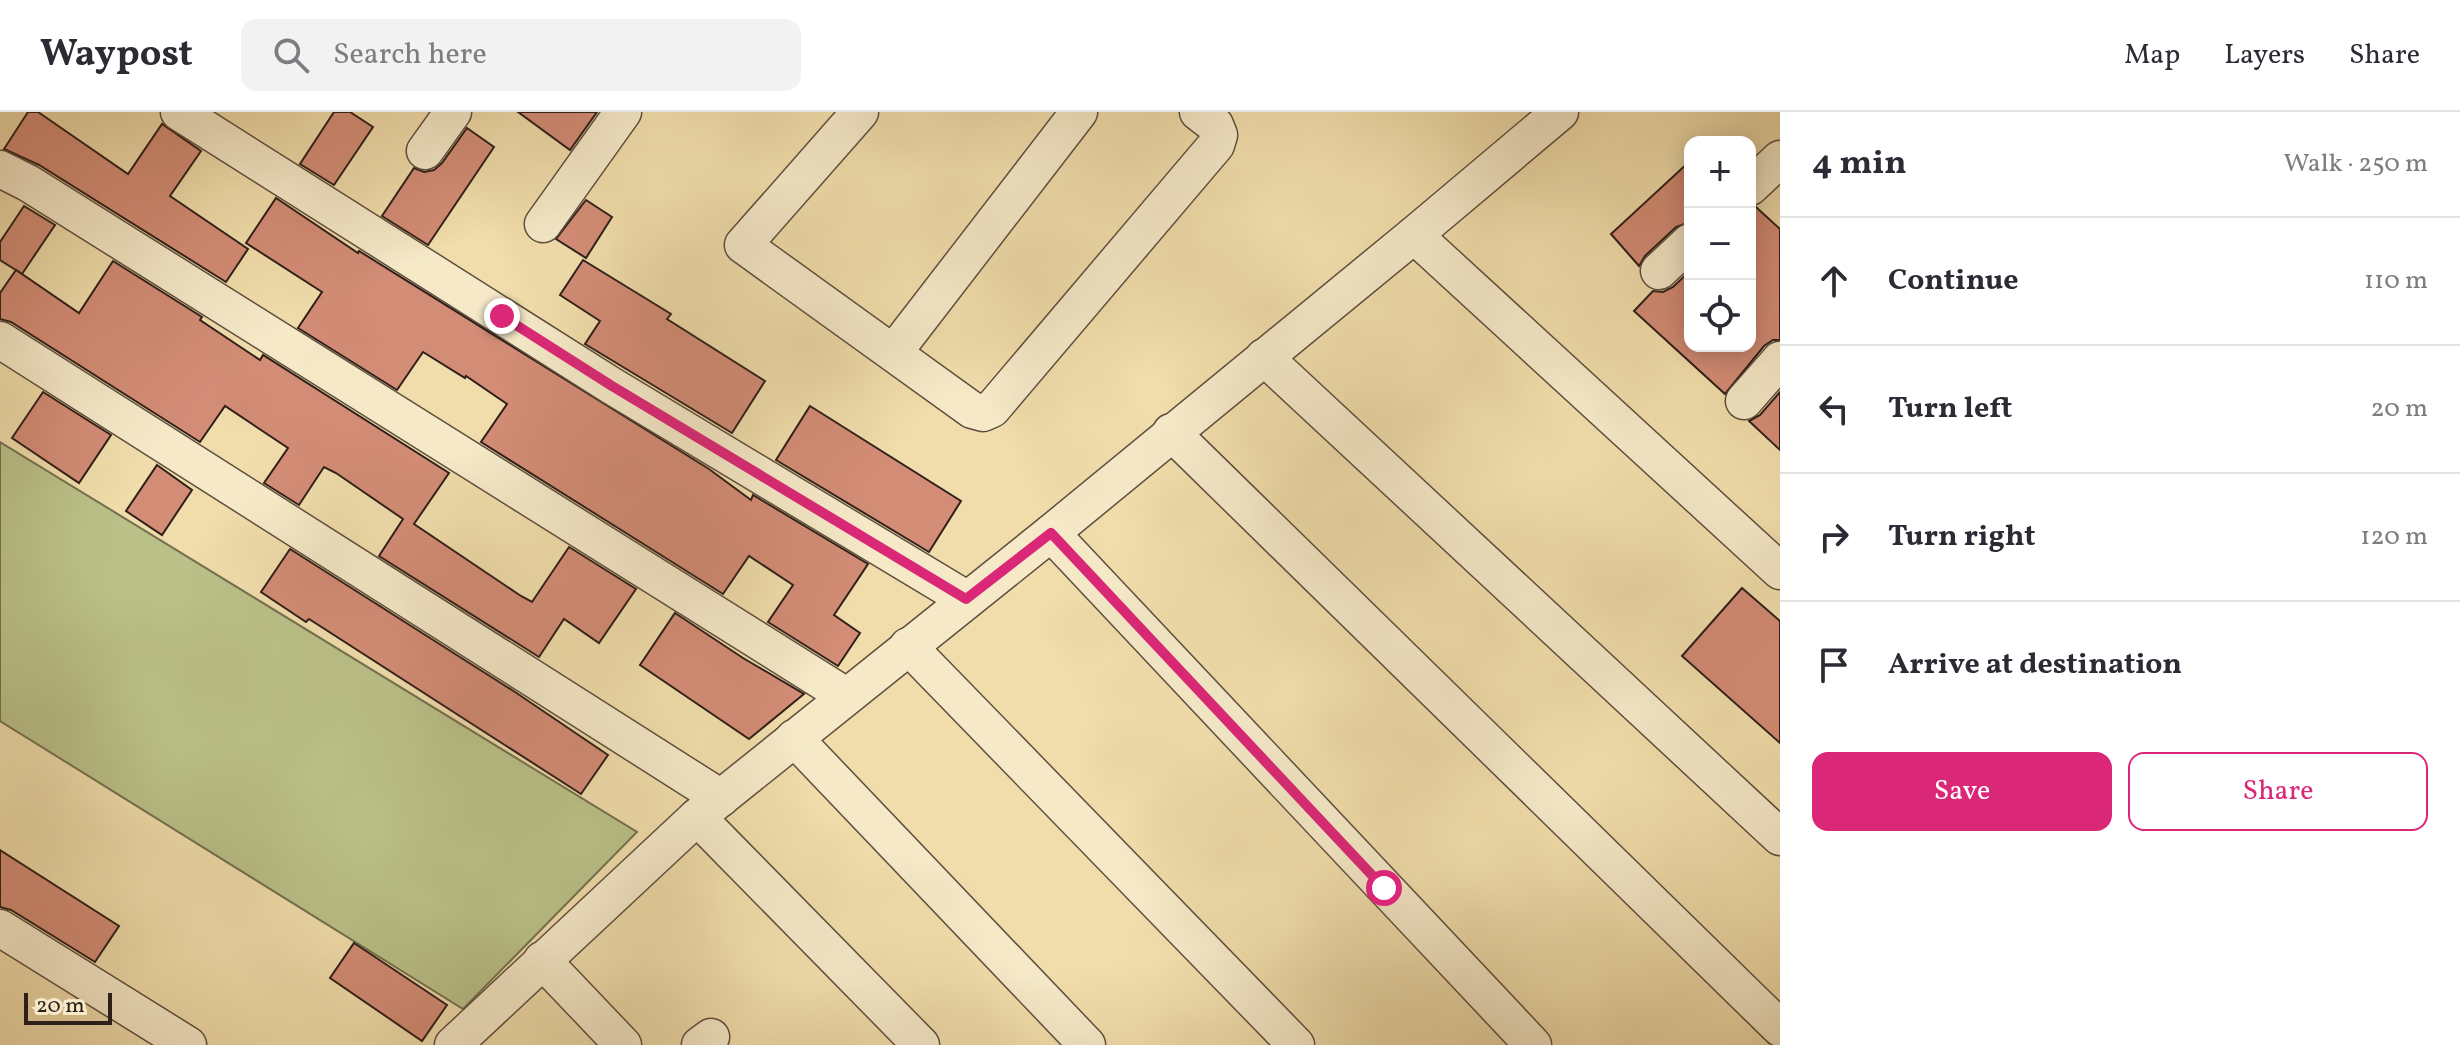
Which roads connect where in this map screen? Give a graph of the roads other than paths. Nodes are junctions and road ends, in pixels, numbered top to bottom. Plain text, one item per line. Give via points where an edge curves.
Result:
1 (179, 112) edge
2 (453, 112) edge
3 (623, 112) edge
4 (860, 112) edge
5 (1079, 112) edge
6 (1198, 112) edge
7 (1560, 112) edge
8 (425, 151) dead end
9 (1780, 159) edge
10 (0, 169) edge
11 (1756, 181) edge
12 (543, 224) dead end
13 (1414, 235) junction
14 (1684, 248) edge
15 (1659, 271) dead end
16 (0, 340) edge
17 (894, 352) junction
18 (1264, 357) junction
19 (1780, 360) edge
20 (1744, 401) dead end
21 (1171, 432) junction
22 (1051, 533) junction
23 (1780, 571) edge
24 (966, 599) junction
25 (908, 646) junction
26 (846, 696) junction
27 (794, 738) junction
28 (709, 807) junction
29 (1780, 837) edge
30 (0, 928) edge
31 (542, 960) junction
32 (1780, 1028) edge
33 (188, 1045) edge
34 (453, 1045) edge
35 (623, 1045) edge
36 (921, 1045) edge
37 (1087, 1045) edge
38 (1296, 1045) edge
39 (1533, 1045) edge

1 - 24 street via 612,386
2 - 8 street
3 - 12 street
4 - 17 street via 743,245
5 - 17 street
6 - 17 street via 1215,125 1216,145 992,409 972,410
7 - 13 street
9 - 11 street
10 - 26 street
13 - 18 street
13 - 23 street
14 - 15 street
16 - 28 street
18 - 21 street
18 - 29 street
19 - 20 street
21 - 22 street
21 - 32 street
22 - 24 street
22 - 39 street
24 - 25 street
25 - 26 street
25 - 38 street
26 - 27 street
27 - 28 street
27 - 37 street
28 - 31 street
28 - 36 street
30 - 33 street
31 - 34 street
31 - 35 street

